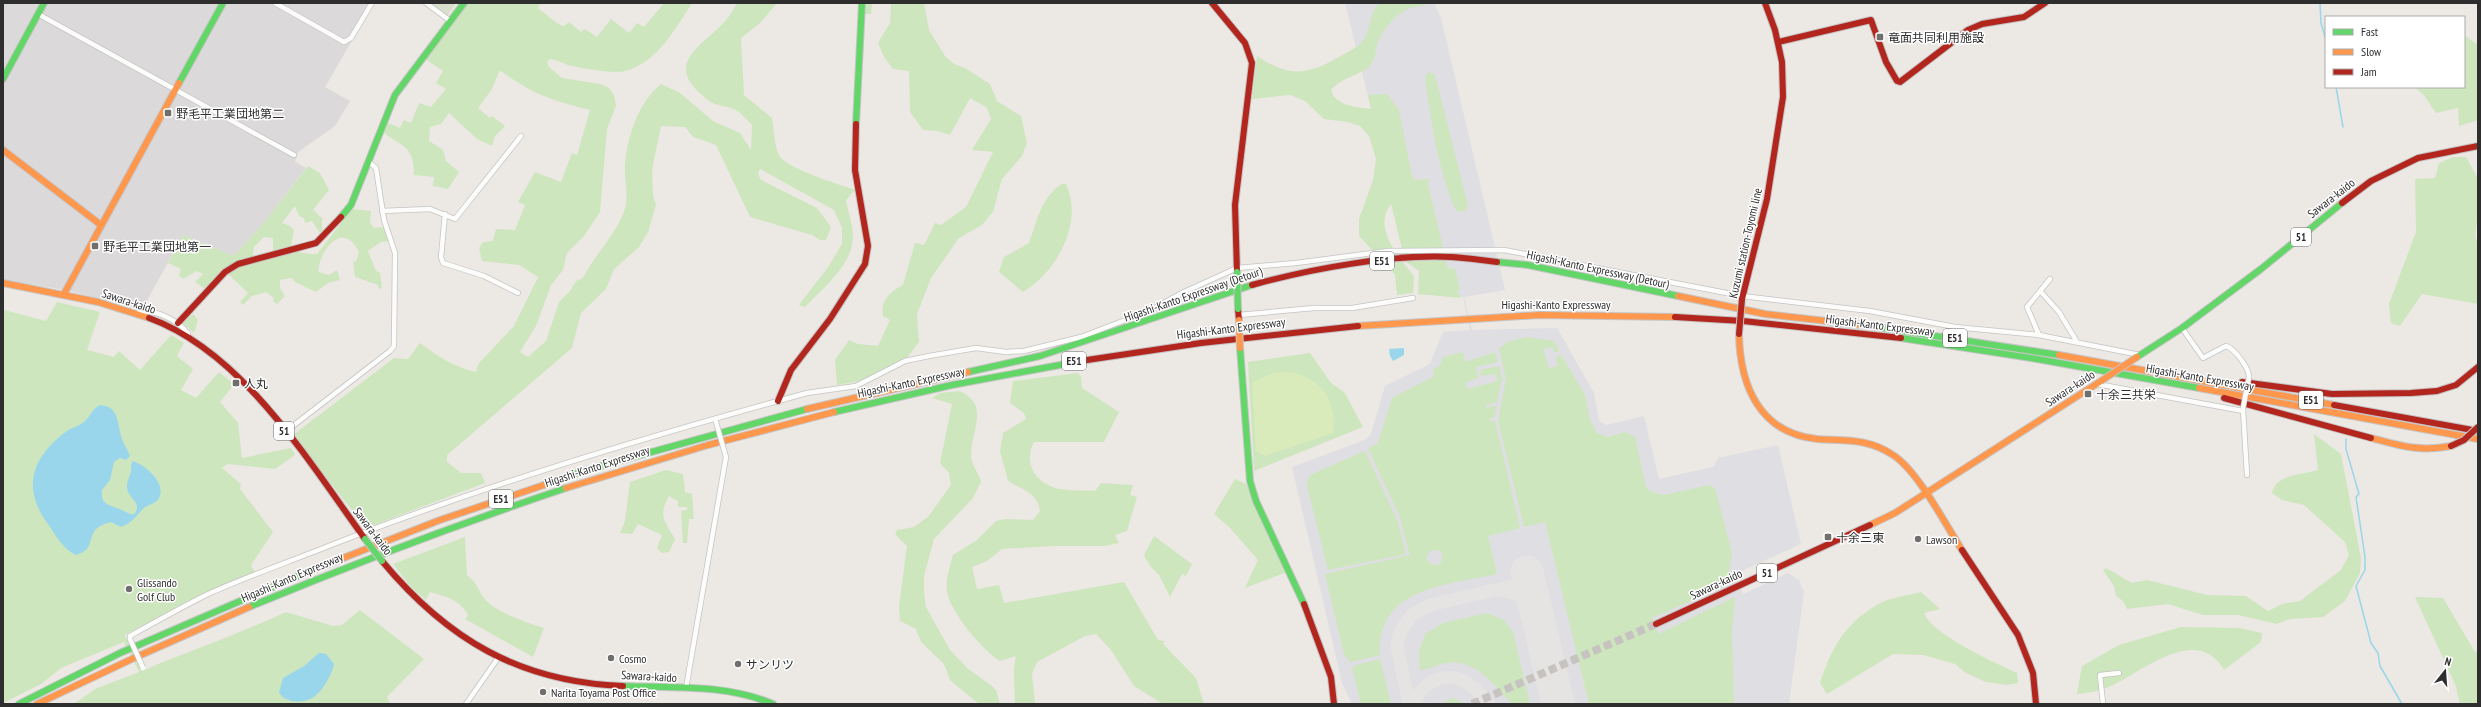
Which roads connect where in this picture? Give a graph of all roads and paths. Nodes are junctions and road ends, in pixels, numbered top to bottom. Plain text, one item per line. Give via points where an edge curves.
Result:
1 (44, 3) edge
2 (223, 3) edge
3 (275, 3) edge
4 (372, 3) edge
5 (426, 3) edge
6 (464, 3) edge
7 (862, 3) edge
8 (1212, 3) edge
9 (1766, 3) edge
10 (2045, 3) edge
11 (38, 14) junction
12 (449, 20) junction
13 (1778, 42) junction
14 (3, 79) edge
15 (175, 90) junction
16 (521, 136) dead end
17 (2478, 146) edge
18 (3, 150) edge
19 (294, 155) dead end
20 (368, 161) junction
21 (382, 211) junction
22 (445, 214) junction
23 (101, 225) junction
24 (1237, 270) junction
25 (2050, 279) dead end
26 (3, 283) edge
27 (2041, 292) junction
28 (518, 293) dead end
29 (64, 294) junction
30 (1742, 297) junction
31 (1413, 298) dead end
32 (135, 313) junction
33 (1765, 314) joint
34 (1239, 315) junction
35 (178, 322) junction
36 (2182, 328) junction
37 (2039, 335) junction
38 (188, 338) junction
39 (2077, 342) junction
40 (2139, 356) junction
41 (1008, 364) joint
42 (2478, 367) edge
43 (2144, 370) junction
44 (2099, 382) junction
45 (2164, 382) junction
46 (778, 401) junction
47 (2243, 409) junction
48 (715, 420) junction
49 (2478, 428) edge
50 (2478, 431) edge
51 (284, 432) junction
52 (2478, 439) edge
53 (2247, 475) dead end
54 (1927, 494) junction
55 (363, 536) junction
56 (1656, 624) tunnel mouth
57 (498, 658) junction
58 (143, 668) dead end
59 (2119, 673) dead end
60 (686, 689) junction
61 (19, 704) edge
62 (37, 704) edge
63 (466, 704) edge
64 (773, 704) edge
65 (1334, 704) edge
66 (2036, 704) edge
67 (2102, 704) edge

1 - 11 main road
2 - 15 main road
3 - 4 street via 344,42 351,38
5 - 12 street
6 - 12 main road
7 - 46 main road via 855,170 868,237 867,255 865,264 830,319 791,370
8 - 24 main road via 1245,43 1252,63 1235,205
9 - 13 main road, Kuzumi station-Toyomi line
10 - 13 main road via 2024,17 1982,24 1968,30 1900,82 1886,62 1871,20
11 - 14 main road
11 - 15 street
12 - 20 main road via 395,95
13 - 30 main road, Kuzumi station-Toyomi line via 1782,62 1783,97 1767,199
15 - 19 street
15 - 23 main road
16 - 22 street via 457,218
17 - 36 main road, Sawara-kaido / 51 via 2418,158 2371,181
18 - 23 main road
20 - 21 street via 376,168
20 - 35 main road via 350,208 324,238 316,243 238,264 225,272
21 - 22 street via 430,209
21 - 51 street via 395,253 394,346 327,402
22 - 28 street via 441,257 443,263 484,276
23 - 29 main road
24 - 30 street via 1388,251 1504,250
24 - 34 main road, bridge
24 - 46 street via 1184,292 1149,312 1081,337 1024,351 1006,352 976,348 905,361 856,386
25 - 27 street
26 - 29 main road, Sawara-kaido / 51
27 - 37 street via 2027,309
27 - 39 street via 2059,312
29 - 32 main road, Sawara-kaido / 51
30 - 37 street via 1870,311 1926,323
30 - 54 main road, Kuzumi station-Toyomi line, bridge via 1739,359 1742,379 1752,400 1773,421 1791,432 1811,438 1853,439 1878,446 1903,462
31 - 34 street via 1352,308 1314,308
32 - 35 street via 146,311
32 - 38 main road, Sawara-kaido / 51 via 157,321
33 - 41 main road, Higashi-Kanto Expressway (Detour) / E51 via 1528,265 1464,258 1416,258 1332,267 1276,278 1227,292 1071,347
33 - 43 main road, Higashi-Kanto Expressway / E51 via 1930,334
34 - 65 main road, bridge via 1250,481 1256,501 1298,592 1331,677
35 - 38 street via 188,333
36 - 40 main road, Sawara-kaido / 51
36 - 47 street, bridge via 2203,358 2226,346 2230,347 2249,377
37 - 39 street
38 - 51 main road, Sawara-kaido / 51 via 241,381
39 - 40 street
40 - 44 main road, Sawara-kaido / 51, bridge
41 - 61 main road, Higashi-Kanto Expressway / E51 via 875,392 732,428 582,471 502,498 291,578 120,653
42 - 43 main road via 2463,381 2442,390 2375,394 2332,394
43 - 50 main road, Higashi-Kanto Expressway / E51
44 - 47 street
44 - 54 main road, Sawara-kaido / 51
45 - 49 main road, bridge via 2413,449 2430,450 2451,446 2464,440
45 - 52 main road, Higashi-Kanto Expressway / E51
45 - 62 main road, Higashi-Kanto Expressway / E51 via 1996,352 1860,333 1741,321 1632,315 1492,316 1404,320 1261,335 1089,358 946,385 805,418 647,461 506,506 302,584 124,661
46 - 48 street
47 - 53 street
48 - 55 street via 508,480
48 - 60 street, bridge via 726,457
51 - 55 main road, Sawara-kaido / 51
54 - 56 main road, Sawara-kaido / 51 via 1879,522
54 - 66 main road, Kuzumi station-Toyomi line via 2018,635 2033,672
55 - 57 main road, Sawara-kaido / 51, bridge via 400,583 436,620
55 - 58 street, bridge via 206,595 130,636
57 - 60 main road, Sawara-kaido / 51 via 567,680
57 - 63 street
59 - 67 street via 2100,675
60 - 64 main road, Sawara-kaido / 51 via 734,692

